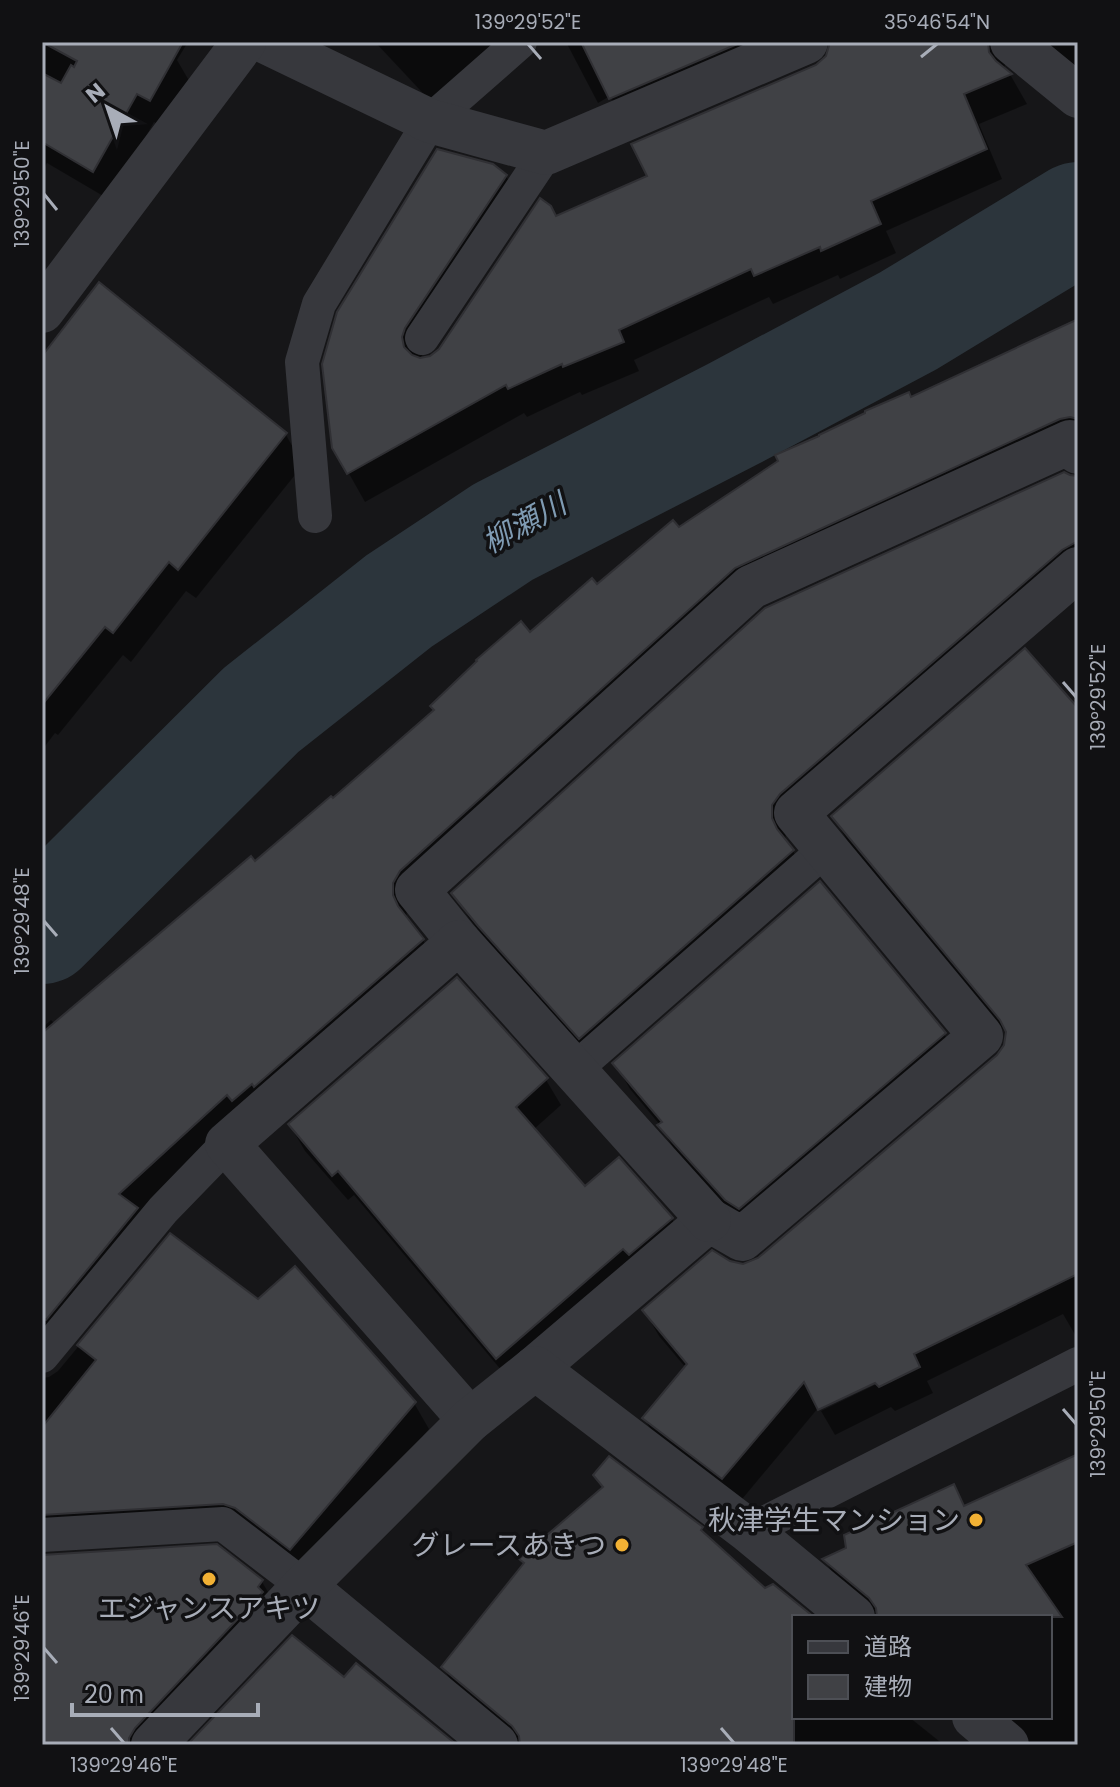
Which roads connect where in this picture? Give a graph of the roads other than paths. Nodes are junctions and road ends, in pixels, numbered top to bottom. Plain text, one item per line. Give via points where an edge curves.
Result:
1 (244, 42) edge
2 (266, 42) edge
3 (520, 42) edge
4 (806, 42) edge
5 (1012, 42) edge
6 (1078, 96) edge
7 (430, 121) junction
8 (546, 153) junction
9 (42, 311) edge
10 (422, 338) dead end
11 (1078, 452) edge
12 (315, 516) dead end
13 (1078, 569) edge
14 (826, 849) junction
15 (459, 942) junction
16 (574, 1070) junction
17 (227, 1144) junction
18 (709, 1220) junction
19 (42, 1356) edge
20 (1078, 1364) edge
21 (535, 1368) junction
22 (470, 1420) junction
23 (749, 1531) junction
24 (42, 1535) edge
25 (304, 1586) junction
26 (851, 1615) edge
27 (976, 1719) edge
28 (153, 1745) edge
29 (496, 1745) edge
30 (1007, 1745) edge

1 - 9 street
2 - 7 street
3 - 7 lane
4 - 8 street
5 - 6 street
7 - 8 street
7 - 12 lane via 319,304 302,362
8 - 10 lane
11 - 15 street via 1070,442 751,587 417,890
13 - 14 street via 796,813
14 - 16 lane
14 - 18 street via 981,1036 742,1239
15 - 16 street
15 - 17 street
16 - 18 street
17 - 19 lane via 163,1210
17 - 22 street
18 - 21 street
20 - 23 lane
21 - 22 street
21 - 23 street
22 - 25 street
23 - 26 street
24 - 25 lane via 223,1524
25 - 28 street
25 - 29 street
27 - 30 street

